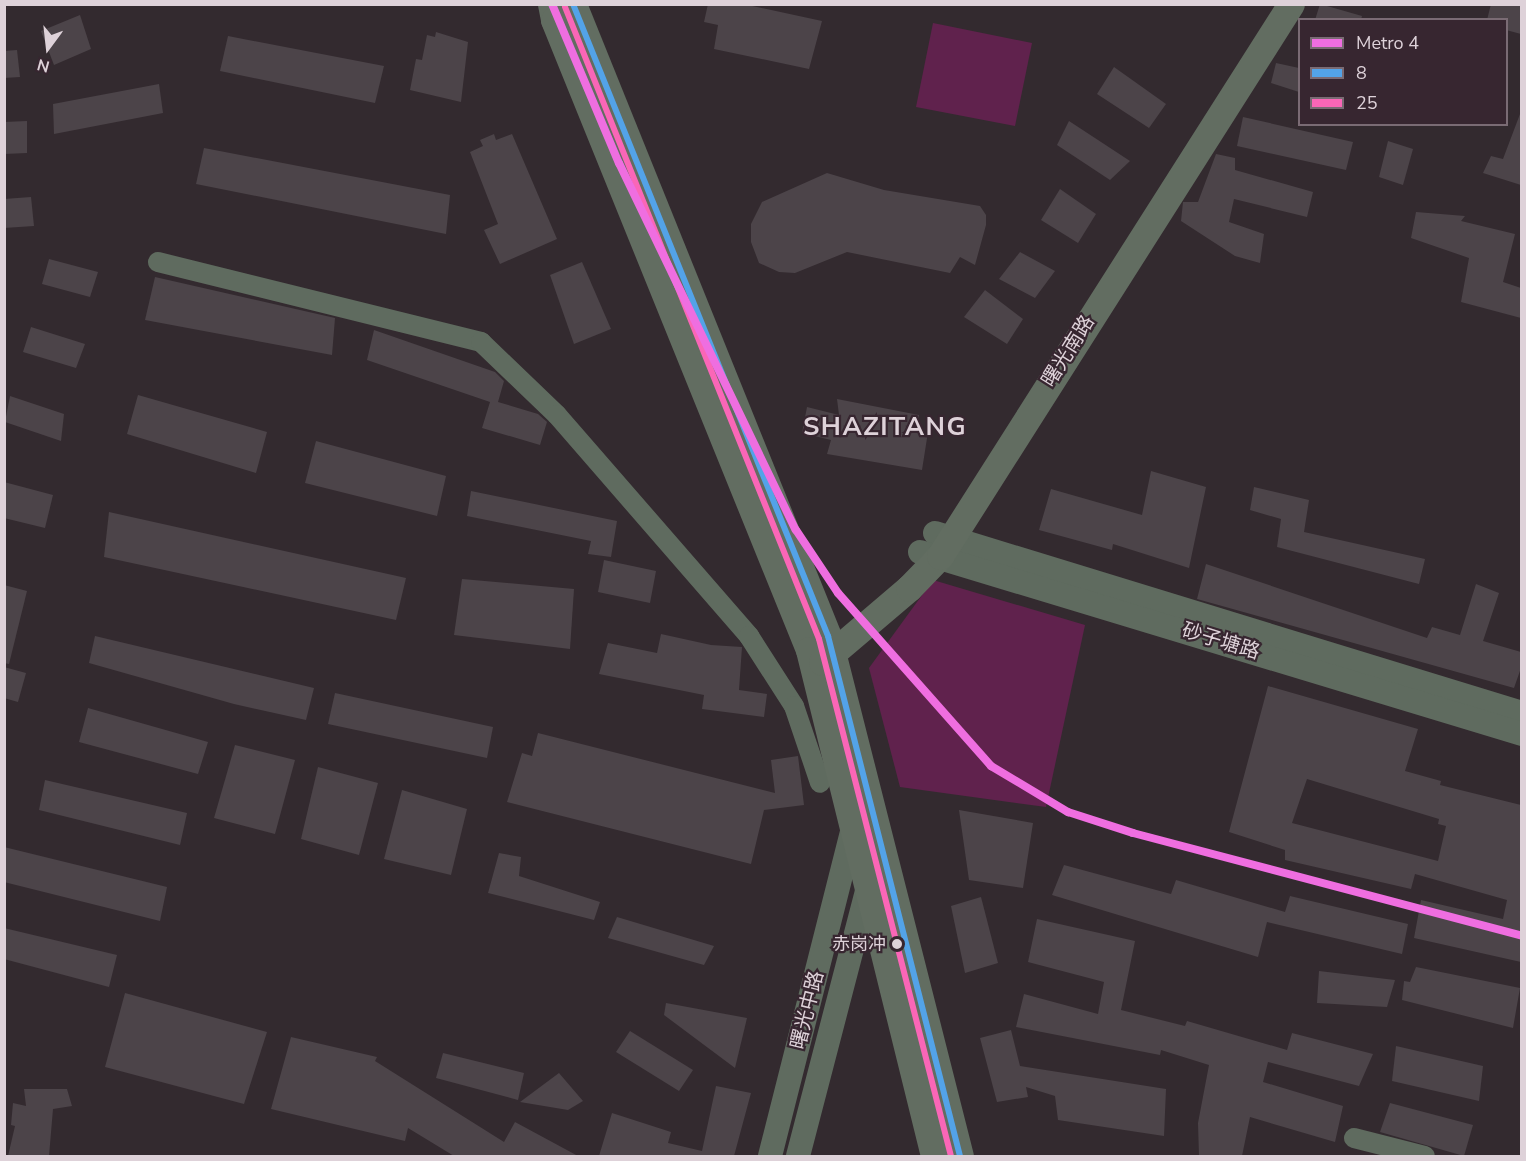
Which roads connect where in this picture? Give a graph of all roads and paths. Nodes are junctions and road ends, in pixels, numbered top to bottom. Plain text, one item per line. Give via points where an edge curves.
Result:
1 (551, 4) edge
2 (573, 4) edge
3 (1271, 4) edge
4 (1291, 4) edge
5 (158, 262) dead end
6 (936, 545) junction
7 (821, 652) junction
8 (1521, 713) edge
9 (1521, 734) edge
10 (820, 783) dead end
11 (853, 829) junction
12 (881, 841) junction
13 (867, 886) junction
14 (1354, 1138) dead end
15 (770, 1156) edge
16 (798, 1156) edge
17 (934, 1156) edge
18 (960, 1156) edge
19 (1425, 1156) edge

1 - 7 main road via 554,20
2 - 7 main road
3 - 6 main road, 曙光南路
4 - 6 main road, 曙光南路
5 - 10 street via 481,342 557,416 749,636 794,706
6 - 7 main road, 曙光南路 via 909,588
6 - 8 street, 砂子塘路
6 - 9 street, 砂子塘路
7 - 11 main road
7 - 12 main road
11 - 13 main road
11 - 15 street, 曙光中路
12 - 13 street, 曙光中路
12 - 18 main road
13 - 16 street, 曙光中路
13 - 17 main road
14 - 19 street

